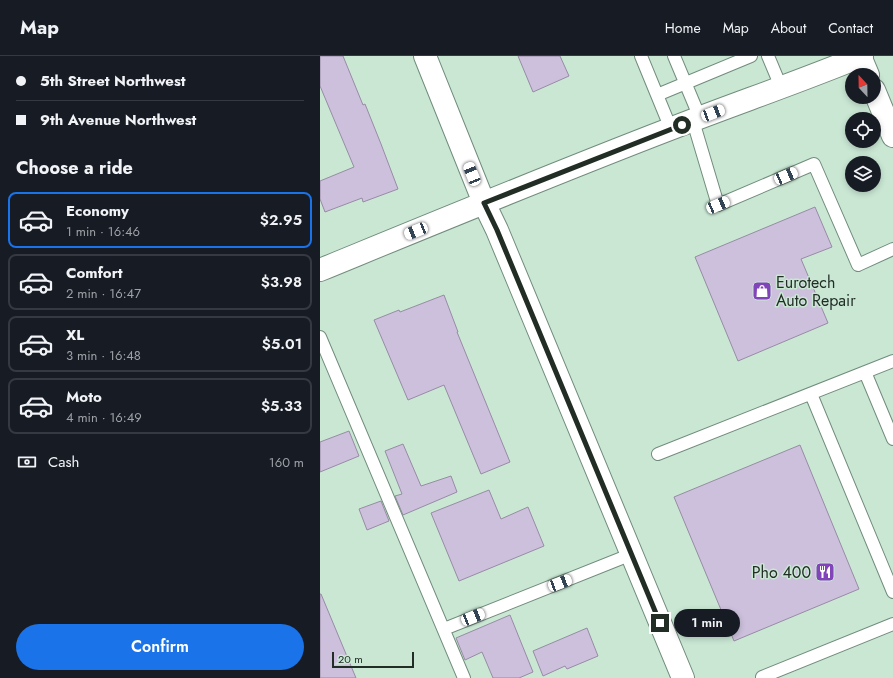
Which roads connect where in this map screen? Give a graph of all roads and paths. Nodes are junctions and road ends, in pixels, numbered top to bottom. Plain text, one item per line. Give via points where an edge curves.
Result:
1 (425, 56) edge
2 (641, 56) edge
3 (674, 56) edge
4 (751, 56) edge
5 (768, 56) edge
6 (863, 61) edge
7 (686, 83) junction
8 (781, 87) junction
9 (657, 95) junction
10 (880, 104) edge
11 (696, 120) junction
12 (671, 129) junction
13 (893, 136) edge
14 (484, 203) junction
15 (893, 249) edge
16 (320, 270) edge
17 (320, 337) edge
18 (893, 361) edge
19 (865, 372) junction
20 (811, 394) junction
21 (893, 439) edge
22 (658, 454) dead end
23 (632, 554) junction
24 (893, 592) edge
25 (893, 624) edge
26 (444, 629) junction
27 (762, 677) edge
28 (464, 678) edge
29 (683, 678) edge

1 - 14 street
2 - 9 lane
3 - 7 lane
4 - 7 lane
5 - 8 lane
6 - 8 street
7 - 9 lane
7 - 11 lane
8 - 11 street
9 - 12 lane
10 - 13 street
11 - 12 street
11 - 15 lane via 718,205 814,164 858,265
12 - 14 street
14 - 16 street
14 - 23 street
17 - 26 lane
18 - 19 lane
19 - 20 lane
19 - 21 lane
20 - 22 lane
20 - 24 lane
23 - 26 lane
23 - 29 street
25 - 27 lane
26 - 28 lane

